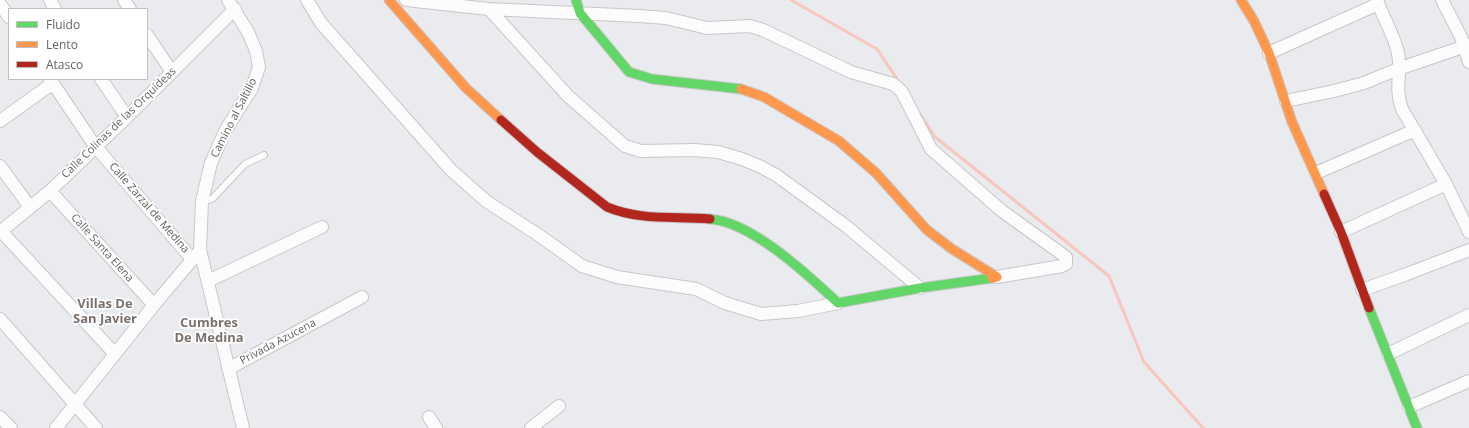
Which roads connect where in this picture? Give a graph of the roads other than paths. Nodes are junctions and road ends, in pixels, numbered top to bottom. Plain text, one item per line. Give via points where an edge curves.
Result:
1 (306, 0) edge
2 (389, 0) edge
3 (406, 0) edge
4 (576, 0) edge
5 (1241, 0) edge
6 (1442, 0) edge
7 (1378, 2) edge
8 (0, 4) edge
9 (231, 5) edge
10 (489, 9) junction
11 (580, 13) junction
12 (8, 16) edge
13 (148, 36) edge
14 (1467, 46) edge
15 (1269, 53) junction
16 (1469, 62) edge
17 (1398, 69) junction
18 (172, 72) junction
19 (102, 80) edge
20 (52, 81) edge
21 (1286, 101) junction
22 (127, 118) junction
23 (0, 121) edge
24 (1415, 130) junction
25 (96, 146) junction
26 (264, 155) dead end
27 (0, 166) edge
28 (1316, 173) junction
29 (1446, 184) junction
30 (50, 191) junction
31 (202, 201) junction
32 (30, 206) junction
33 (322, 227) dead end
34 (0, 232) edge
35 (1341, 232) junction
36 (1469, 232) edge
37 (200, 250) junction
38 (1469, 250) edge
39 (192, 259) junction
40 (996, 277) junction
41 (208, 281) junction
42 (920, 288) junction
43 (1362, 290) junction
44 (362, 297) dead end
45 (838, 303) junction
46 (154, 305) junction
47 (1469, 315) edge
48 (0, 319) edge
49 (115, 354) junction
50 (1388, 354) junction
51 (228, 369) junction
52 (1469, 381) edge
53 (76, 405) junction
54 (559, 406) dead end
55 (1409, 408) junction
56 (0, 416) edge
57 (429, 417) dead end
58 (11, 428) edge
59 (56, 428) edge
60 (96, 428) edge
61 (243, 428) edge
62 (436, 428) edge
63 (531, 428) edge
64 (1417, 428) edge

1 - 45 street via 321,23 451,170 486,201 582,266 618,277 696,289 725,303 761,314 798,311
2 - 45 street via 466,88 537,152 607,207 634,217 717,219 736,226 804,272
3 - 10 street
4 - 11 street
5 - 15 street
6 - 14 street
7 - 15 street
7 - 17 street via 1395,43
8 - 12 street
9 - 18 street, Calle Colinas de las Orquídeas
9 - 31 street, Camino al Saltillo via 248,32 259,67 252,88 225,131 211,163
10 - 11 street
10 - 42 street via 568,96 625,146 641,151 718,152 759,166 776,175 846,226
11 - 40 street via 629,72 652,79 744,88 839,140 876,173 927,230
11 - 40 street via 666,18 707,28 756,27 851,72 893,84 902,92 931,149 1002,211 1066,257 1066,264 1062,266
13 - 18 street
14 - 16 street
14 - 17 street
15 - 21 street
17 - 21 street via 1334,92
17 - 24 street via 1398,98
18 - 22 street, Calle Colinas de las Orquídeas
19 - 22 street
20 - 23 street
20 - 25 street, Calle Zarzal de Medina
21 - 28 street via 1301,145
22 - 25 street, Calle Colinas de las Orquídeas
24 - 28 street
24 - 29 street
25 - 30 street, Calle Colinas de las Orquídeas
25 - 39 street, Calle Zarzal de Medina
26 - 31 lane via 245,164 212,199
27 - 32 street
28 - 35 street
29 - 35 street
29 - 36 street
30 - 32 street, Calle Colinas de las Orquídeas
30 - 46 street, Calle Santa Elena
31 - 37 street, Camino al Saltillo
32 - 34 street, Calle Colinas de las Orquídeas
33 - 41 street
34 - 49 street
35 - 43 street
37 - 39 street
37 - 41 street, Camino al Saltillo
38 - 43 street
39 - 46 street
40 - 42 street
41 - 51 street, Camino al Saltillo
42 - 45 street
43 - 50 street
44 - 51 street, Privada Azucena
46 - 49 street
47 - 50 street
48 - 53 street
49 - 53 street
50 - 55 street
51 - 61 street, Camino al Saltillo
52 - 55 street
53 - 59 street
53 - 60 street
54 - 63 street
55 - 64 street
56 - 58 street
57 - 62 street

